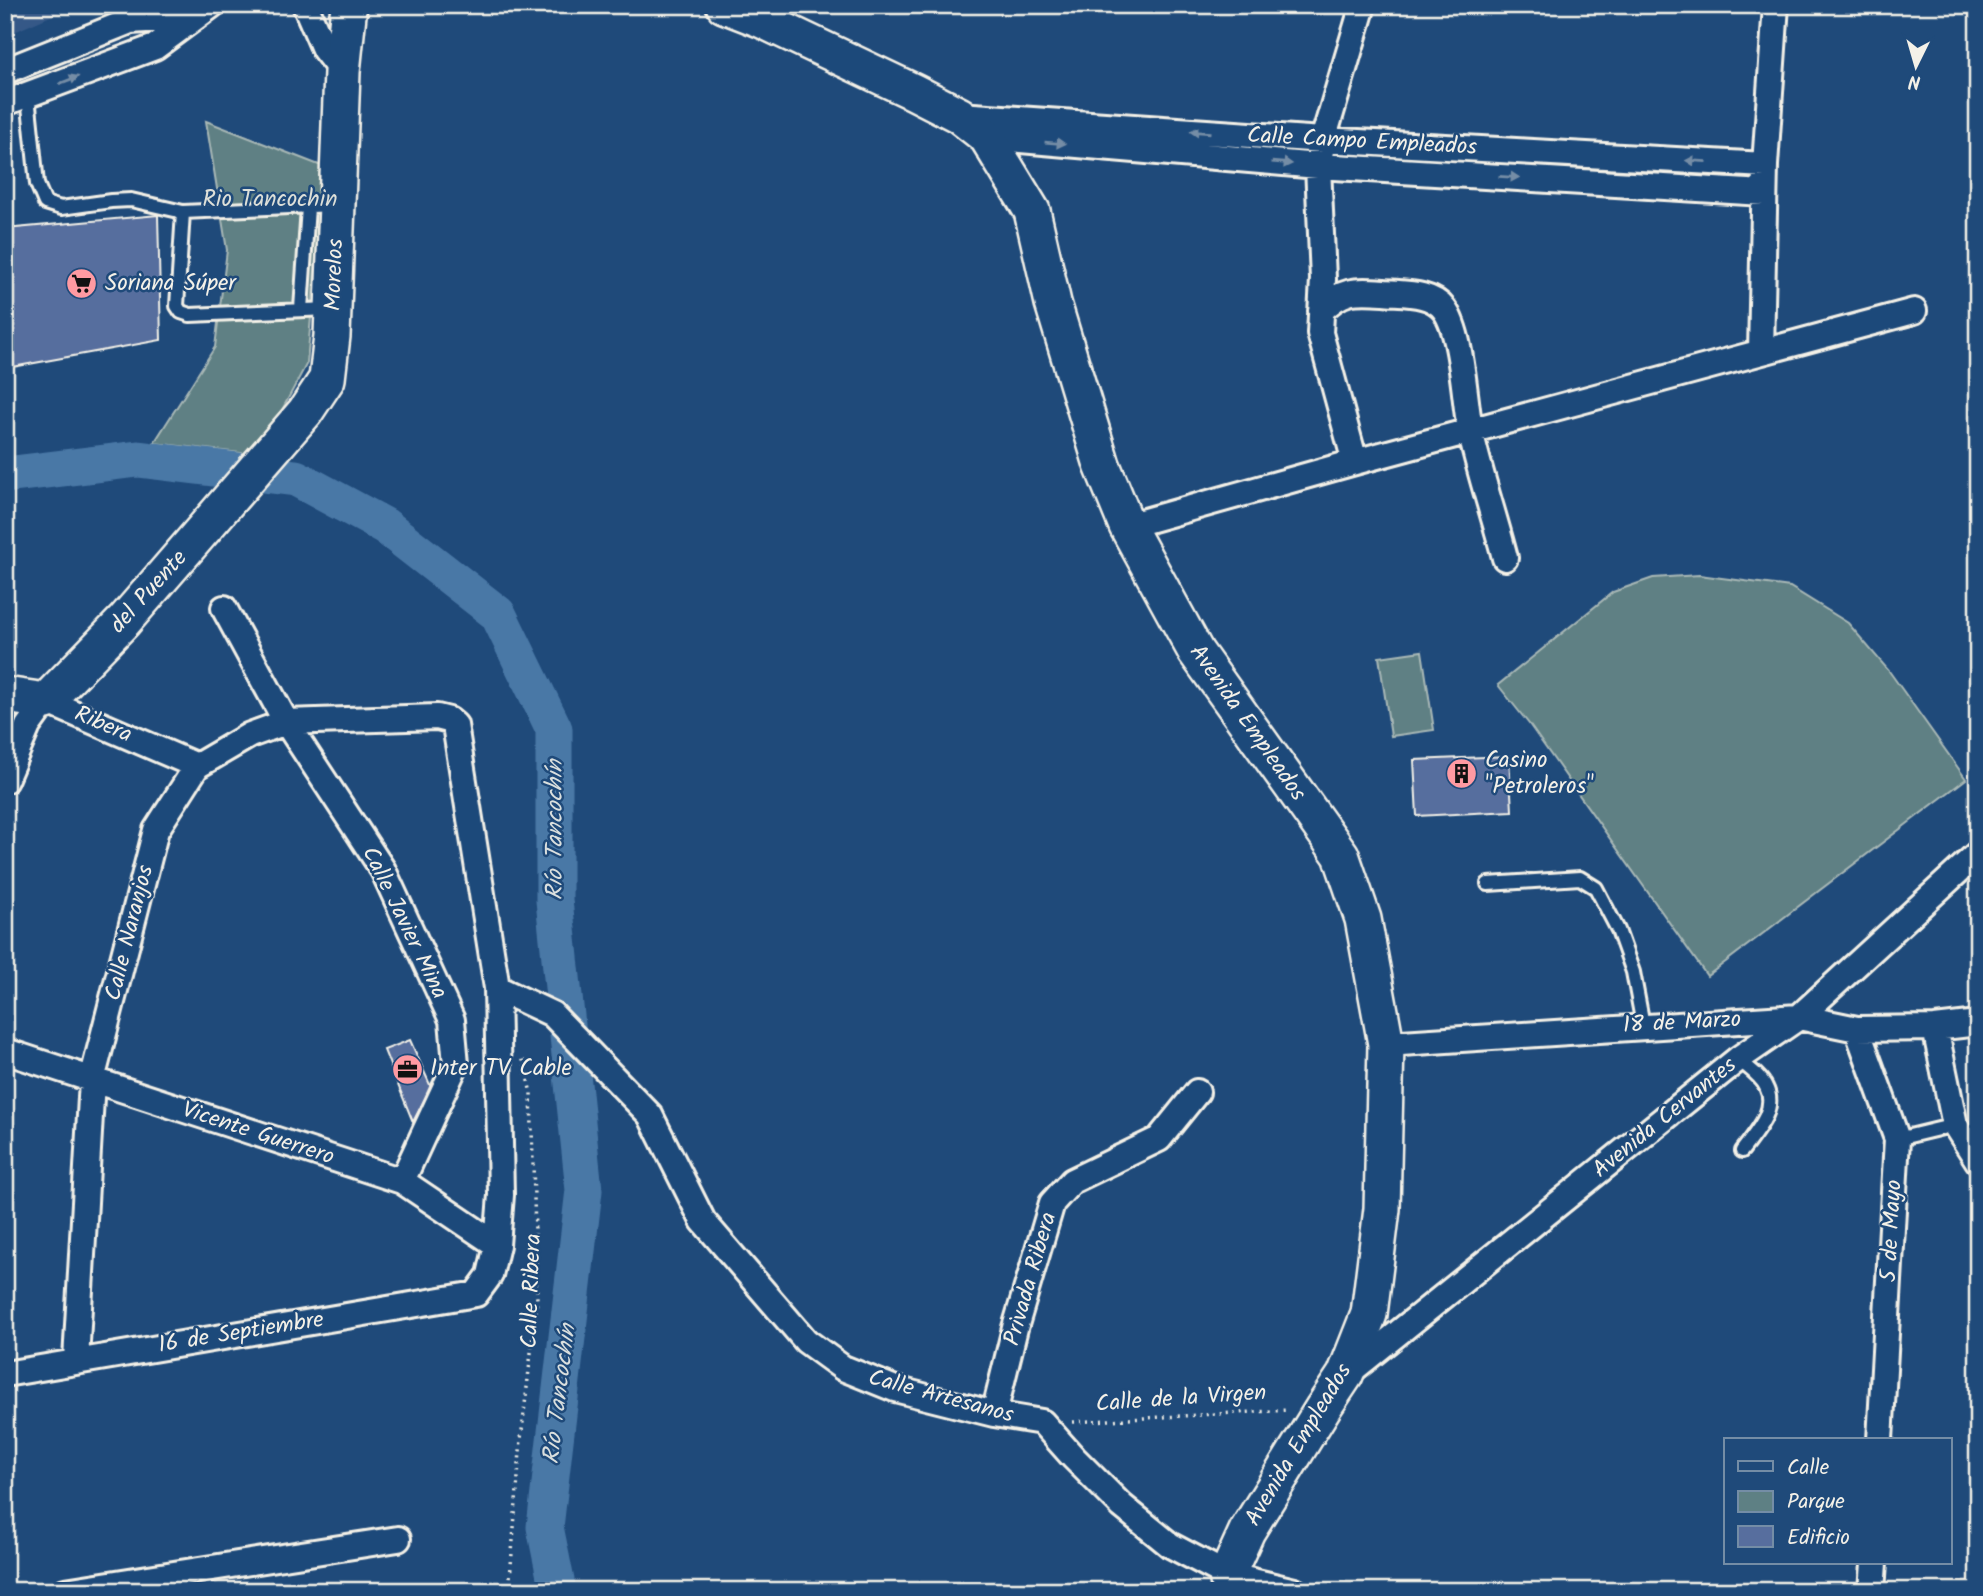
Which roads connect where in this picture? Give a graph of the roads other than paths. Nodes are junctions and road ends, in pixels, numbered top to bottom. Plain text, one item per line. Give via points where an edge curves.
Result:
1 (305, 5) edge
2 (349, 5) edge
3 (724, 5) edge
4 (1363, 5) edge
5 (1776, 5) edge
6 (203, 11) edge
7 (762, 12) edge
8 (10, 66) edge
9 (342, 72) junction
10 (17, 100) edge
11 (959, 115) junction
12 (987, 137) junction
13 (1324, 140) junction
14 (1765, 165) junction
15 (1318, 166) junction
16 (1764, 192) junction
17 (322, 206) junction
18 (183, 212) junction
19 (317, 309) junction
20 (1321, 311) junction
21 (1914, 311) dead end
22 (1761, 352) junction
23 (305, 412) joint
24 (1471, 431) junction
25 (1355, 462) junction
26 (1126, 526) junction
27 (1506, 558) dead end
28 (224, 608) dead end
29 (5, 695) edge
30 (46, 701) junction
31 (437, 717) joint
32 (286, 722) junction
33 (197, 766) junction
34 (5, 780) edge
35 (1978, 853) edge
36 (1488, 884) dead end
37 (497, 988) junction
38 (1799, 1017) junction
39 (1978, 1023) edge
40 (1643, 1025) junction
41 (1935, 1028) junction
42 (1857, 1029) junction
43 (1385, 1044) junction
44 (5, 1051) edge
45 (1738, 1059) junction
46 (93, 1080) junction
47 (1197, 1092) dead end
48 (1955, 1125) junction
49 (1897, 1139) junction
50 (1742, 1151) dead end
51 (1978, 1161) edge
52 (402, 1181) junction
53 (497, 1245) junction
54 (476, 1294) joint
55 (76, 1360) junction
56 (5, 1374) edge
57 (1345, 1375) junction
58 (994, 1414) junction
59 (1880, 1438) edge
60 (398, 1539) dead end
61 (1874, 1564) edge
62 (1228, 1583) edge
63 (65, 1591) edge
64 (1296, 1591) edge
65 (1872, 1591) edge

1 - 9 street via 324,49
2 - 9 street, Morelos
3 - 7 street, Avenida Empleados
4 - 13 street
5 - 14 street
6 - 8 street via 130,22
10 -> 6 street via 155,47
7 - 11 street, Avenida Empleados
8 - 10 street
9 - 17 street, Morelos
10 - 18 lane via 37,184 46,203 61,208 131,200
11 - 12 street, Avenida Empleados
13 -> 11 street, Calle Campo Empleados
12 -> 15 street, Calle Campo Empleados
12 - 26 street, Avenida Empleados via 1032,211 1056,316
14 -> 13 street, Calle Campo Empleados
13 - 15 street
14 - 16 street
15 -> 16 street, Calle Campo Empleados
15 - 20 street
16 - 22 street
17 - 18 lane
17 - 19 street, Morelos
18 - 19 lane via 177,306 181,312
19 - 23 street, Morelos via 327,379
20 - 24 street via 1335,297 1360,290 1435,301 1445,310 1454,332
20 - 25 street via 1321,333
21 - 22 street
22 - 24 street
23 - 30 street, del Puente via 124,621
24 - 25 street
24 - 27 street
25 - 26 street
26 - 43 street, Avenida Empleados via 1196,652 1341,855 1363,919
28 - 32 street, Calle Javier Mina
29 - 30 street, Ribera
30 - 33 street, Ribera
30 - 34 street, del Puente via 28,726
31 - 32 street, Calle Naranjos
31 - 37 street, Calle Ribera via 455,725
32 - 33 street, Calle Naranjos via 250,735
32 - 52 street, Calle Javier Mina via 383,870 452,1020 456,1064
33 - 46 street, Calle Naranjos via 156,830
35 - 38 street, Avenida Cervantes
36 - 40 lane via 1580,878 1596,888 1633,972
37 - 53 street, Calle Ribera via 501,1195
37 - 58 street, Calle Artesanos via 552,1014 650,1115 703,1221 806,1341 844,1368 895,1389
38 - 40 street, 18 de Marzo
38 - 42 street, 18 de Marzo
38 - 45 street, Avenida Cervantes
39 - 41 street, 18 de Marzo
40 - 43 street, 18 de Marzo
41 - 42 street, 18 de Marzo
41 - 48 street
42 - 49 street, 5 de Mayo
43 - 57 street, Avenida Empleados via 1380,1222 1369,1314
44 - 46 street, Vicente Guerrero
45 - 50 lane via 1766,1085 1770,1098 1768,1113
45 - 57 street, Avenida Cervantes
46 - 52 street, Vicente Guerrero
46 - 55 street, Calle Naranjos
47 - 58 street, Privada Ribera via 1159,1139 1072,1181 1052,1203
48 - 49 lane
48 - 51 street
49 - 59 street, 5 de Mayo
52 - 53 street, Vicente Guerrero
53 - 54 street, Calle Ribera via 490,1275
54 - 55 street, 16 de Septiembre
55 - 56 street, 16 de Septiembre
57 - 62 street, Avenida Empleados via 1247,1531
58 - 62 street, Calle Artesanos via 1042,1422 1122,1506
60 - 63 street
61 - 65 street
62 - 64 street, Calle Artesanos

